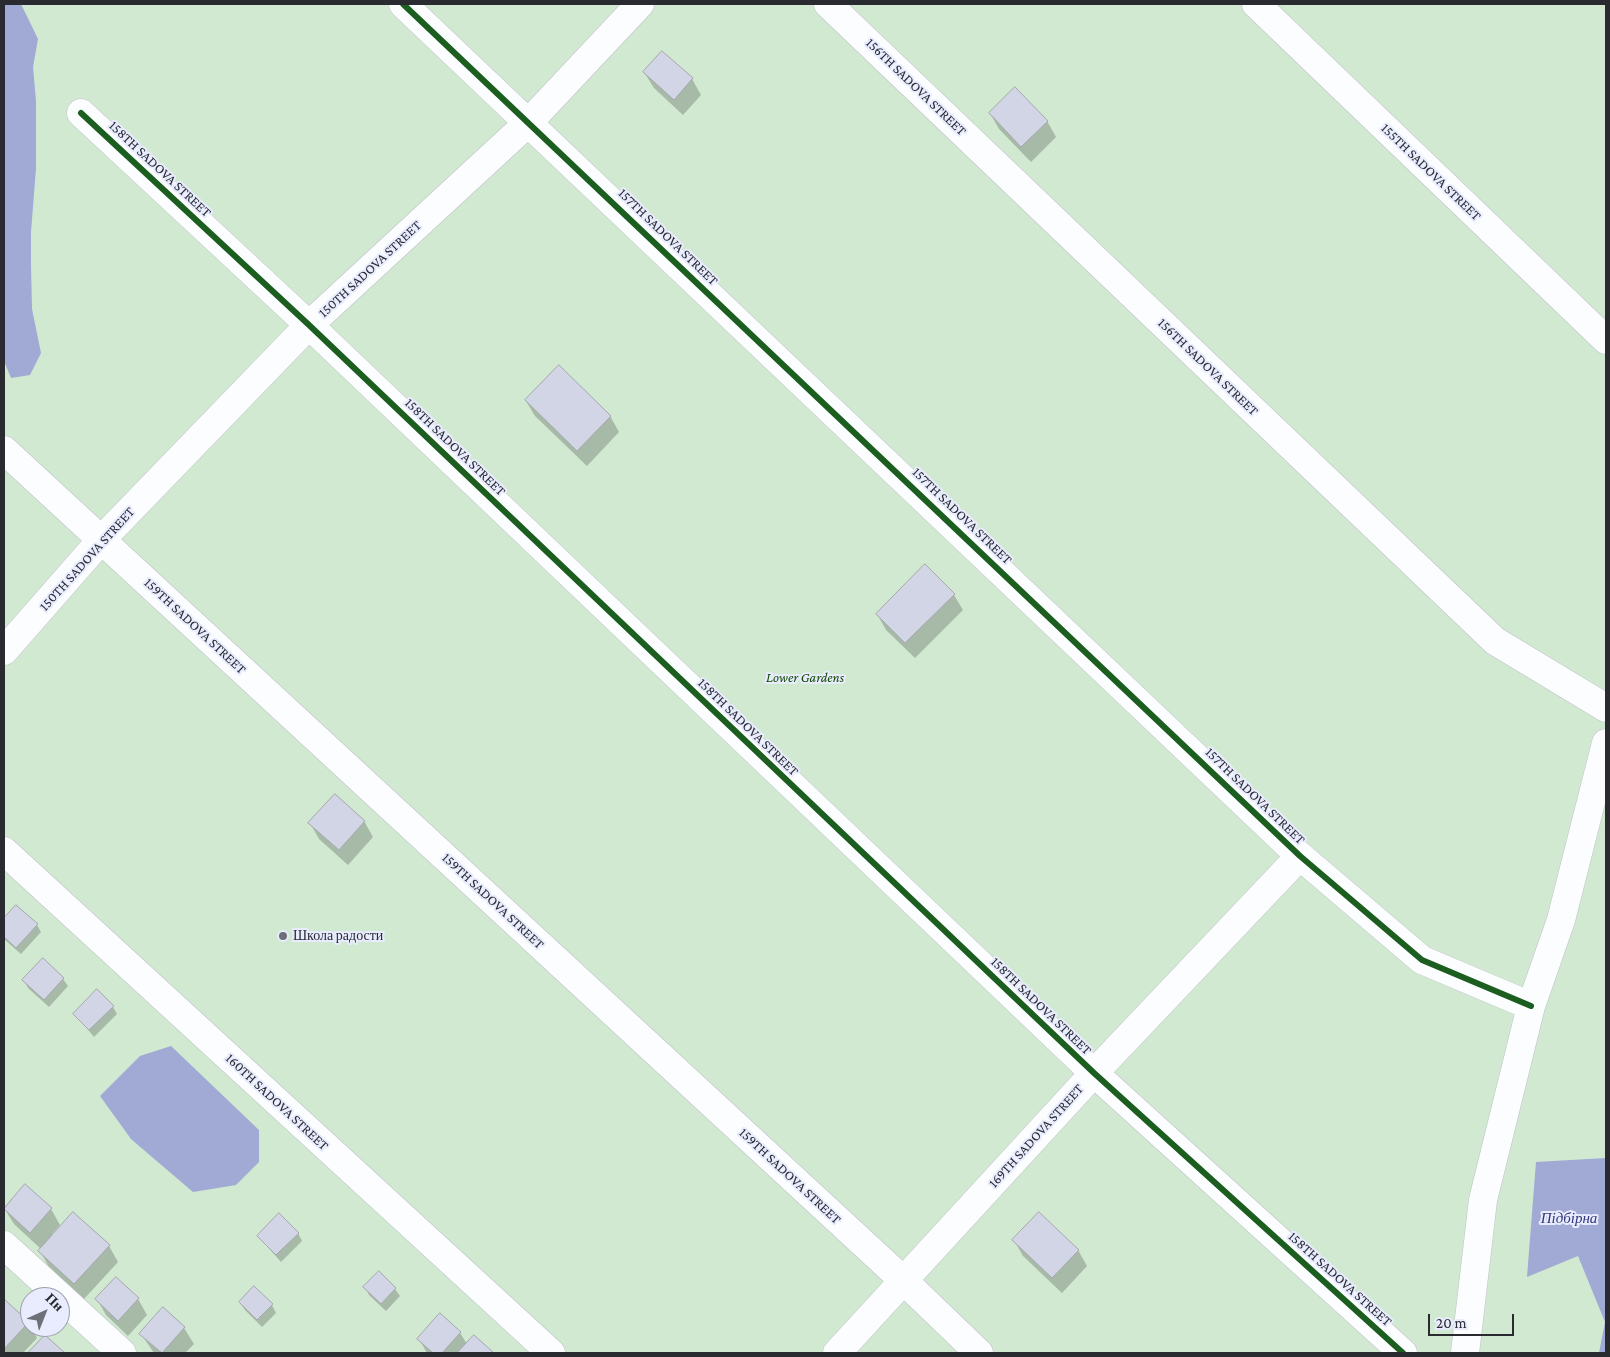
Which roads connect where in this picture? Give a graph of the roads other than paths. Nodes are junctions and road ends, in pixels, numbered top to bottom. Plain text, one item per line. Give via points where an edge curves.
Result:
1 (404, 4) edge
2 (640, 4) edge
3 (828, 4) edge
4 (1256, 4) edge
5 (81, 113) dead end
6 (529, 122) junction
7 (309, 325) junction
8 (1606, 340) edge
9 (4, 450) edge
10 (102, 539) junction
11 (4, 651) edge
12 (1606, 708) edge
13 (1606, 743) edge
14 (4, 851) edge
15 (1300, 856) junction
16 (1531, 1006) junction
17 (1094, 1073) junction
18 (4, 1245) edge
19 (904, 1281) junction
20 (122, 1353) edge
21 (551, 1353) edge
22 (837, 1353) edge
23 (980, 1353) edge
24 (1403, 1353) edge
25 (1465, 1353) edge

1 - 6 street, 157TH SADOVA STREET
2 - 6 street, 150TH SADOVA STREET
3 - 12 street, 156TH SADOVA STREET via 1495,641
4 - 8 street, 155TH SADOVA STREET
5 - 7 street, 158TH SADOVA STREET
6 - 7 street, 150TH SADOVA STREET
6 - 15 street, 157TH SADOVA STREET
7 - 10 street, 150TH SADOVA STREET
7 - 17 street, 158TH SADOVA STREET
9 - 10 street, 159TH SADOVA STREET
10 - 11 street, 150TH SADOVA STREET
10 - 19 street, 159TH SADOVA STREET
13 - 16 street via 1561,920
14 - 21 street, 160TH SADOVA STREET
15 - 16 street, 157TH SADOVA STREET via 1422,960
15 - 17 street, 169TH SADOVA STREET
16 - 25 street via 1483,1200
17 - 19 street, 169TH SADOVA STREET
17 - 24 street, 158TH SADOVA STREET
18 - 20 street
19 - 22 street, 169TH SADOVA STREET
19 - 23 street, 159TH SADOVA STREET

